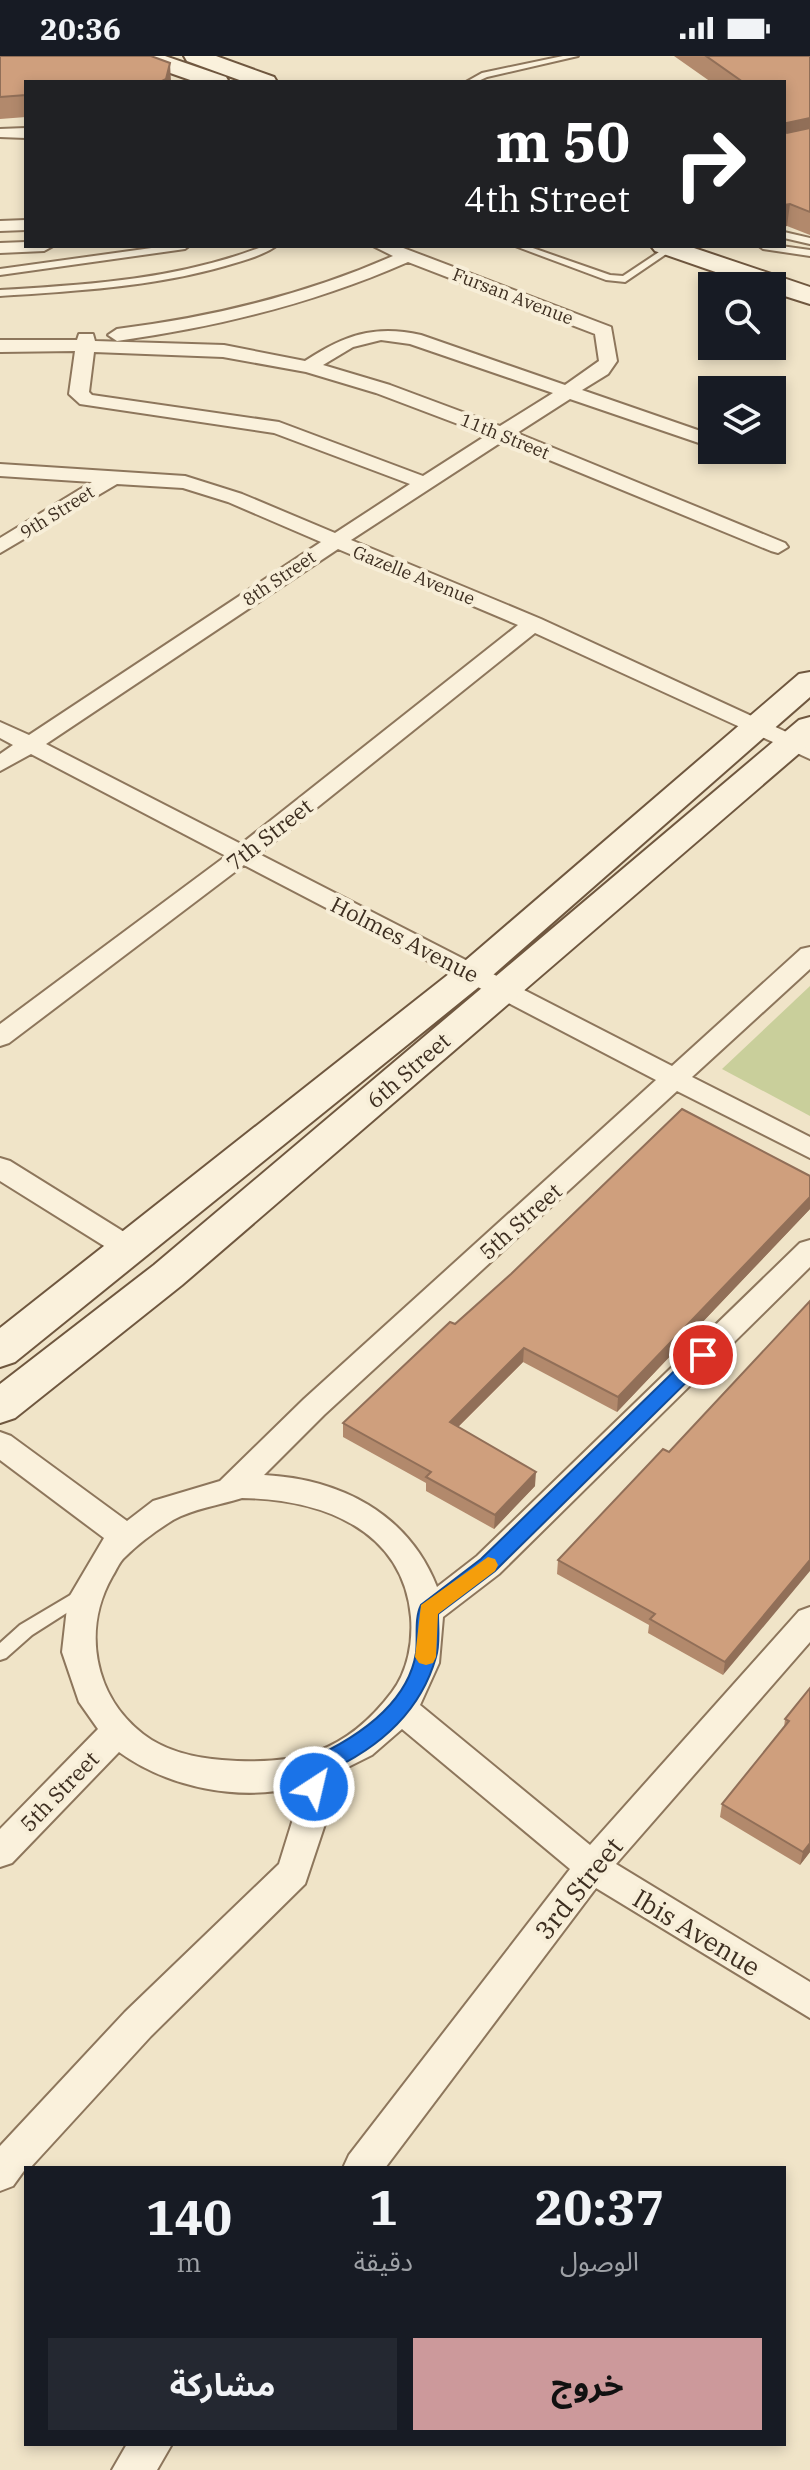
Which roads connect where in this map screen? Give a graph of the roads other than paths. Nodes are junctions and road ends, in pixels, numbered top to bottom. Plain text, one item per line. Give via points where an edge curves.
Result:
1 (574, 56) edge
2 (200, 57) edge
3 (154, 59) edge
4 (212, 80) edge
5 (261, 80) edge
6 (474, 80) edge
7 (24, 225) edge
8 (0, 226) edge
9 (786, 235) edge
10 (810, 241) edge
11 (24, 247) edge
12 (0, 248) edge
13 (171, 248) edge
14 (264, 248) edge
15 (387, 248) edge
16 (525, 248) edge
17 (669, 248) edge
18 (673, 248) edge
19 (712, 248) edge
20 (776, 248) edge
21 (810, 253) edge
22 (408, 256) junction
23 (0, 272) edge
24 (810, 281) edge
25 (0, 293) edge
26 (810, 296) edge
27 (212, 322) junction
28 (85, 342) junction
29 (0, 346) edge
30 (224, 351) junction
31 (308, 367) junction
32 (601, 370) joint
33 (568, 390) junction
34 (500, 433) junction
35 (698, 436) edge
36 (0, 470) edge
37 (114, 477) junction
38 (424, 483) junction
39 (334, 542) junction
40 (0, 547) edge
41 (778, 547) dead end
42 (533, 624) junction
43 (810, 681) edge
44 (0, 729) edge
45 (792, 738) edge
46 (30, 744) junction
47 (0, 764) edge
48 (243, 855) junction
49 (810, 955) edge
50 (487, 982) junction
51 (0, 1037) edge
52 (676, 1080) junction
53 (810, 1149) edge
54 (0, 1168) edge
55 (127, 1247) junction
56 (810, 1250) edge
57 (0, 1351) edge
58 (0, 1407) edge
59 (0, 1444) edge
60 (231, 1488) junction
61 (124, 1536) junction
62 (80, 1610) junction
63 (428, 1611) junction
64 (810, 1620) edge
65 (0, 1653) edge
66 (400, 1708) junction
67 (118, 1731) junction
68 (313, 1767) junction
69 (0, 1852) edge
70 (592, 1867) junction
71 (810, 2001) edge
72 (364, 2166) edge
73 (0, 2173) edge
74 (150, 2446) edge
75 (132, 2470) edge

1 - 6 lane
2 - 3 street via 188,63
2 - 5 main road
3 - 4 main road
7 - 8 street
9 - 10 lane
11 - 12 street
13 - 23 lane
14 - 25 lane via 215,266
15 - 22 street, Fursan Avenue
16 - 17 lane via 625,279
18 - 26 main road
19 - 24 main road
20 - 21 lane
22 - 27 street, 11th Street via 355,281
22 - 32 street, Fursan Avenue via 604,331 608,361
27 - 28 street, 11th Street
27 - 30 street via 210,339
28 - 29 street, 11th Street
28 - 30 street, 11th Street
28 - 38 street via 79,394 87,400 279,428
30 - 31 street, 11th Street
31 - 33 street via 349,341 381,332
31 - 34 street, 11th Street
32 - 33 street, 8th Street
33 - 34 street, 8th Street
33 - 35 street
34 - 38 street, 8th Street
34 - 41 street, 11th Street
36 - 37 street, Gazelle Avenue
37 - 39 street, Gazelle Avenue via 185,482
37 - 40 street, 9th Street
38 - 39 street, 8th Street
39 - 42 street, Gazelle Avenue
39 - 46 street, 8th Street
42 - 45 street, Gazelle Avenue
42 - 48 street, 7th Street
43 - 45 main road, 6th Street
44 - 46 street, Holmes Avenue
45 - 50 main road, 6th Street
46 - 47 street, 8th Street
46 - 48 street, Holmes Avenue
48 - 50 street, Holmes Avenue
48 - 51 street, 7th Street
49 - 52 street, 5th Street
50 - 52 street, Holmes Avenue
50 - 55 main road, 6th Street
50 - 58 main road, 6th Street via 168,1275
52 - 53 street, Holmes Avenue
52 - 60 street, 5th Street
54 - 55 street
55 - 57 main road, 6th Street
56 - 63 street via 488,1565
59 - 61 street
60 - 61 street via 166,1507
60 - 63 street via 294,1489 365,1516 401,1548 423,1589
61 - 62 street via 94,1573
62 - 65 lane via 84,1593
62 - 67 street via 76,1640 86,1686
63 - 66 street via 426,1656
64 - 70 street, 3rd Street
66 - 68 street via 370,1738
66 - 70 street, Ibis Avenue
67 - 68 street via 155,1757 202,1774 265,1778
67 - 69 street, 5th Street
68 - 73 street via 314,1806 293,1873 138,2024
70 - 71 street, Ibis Avenue
70 - 72 street, 3rd Street
74 - 75 street

